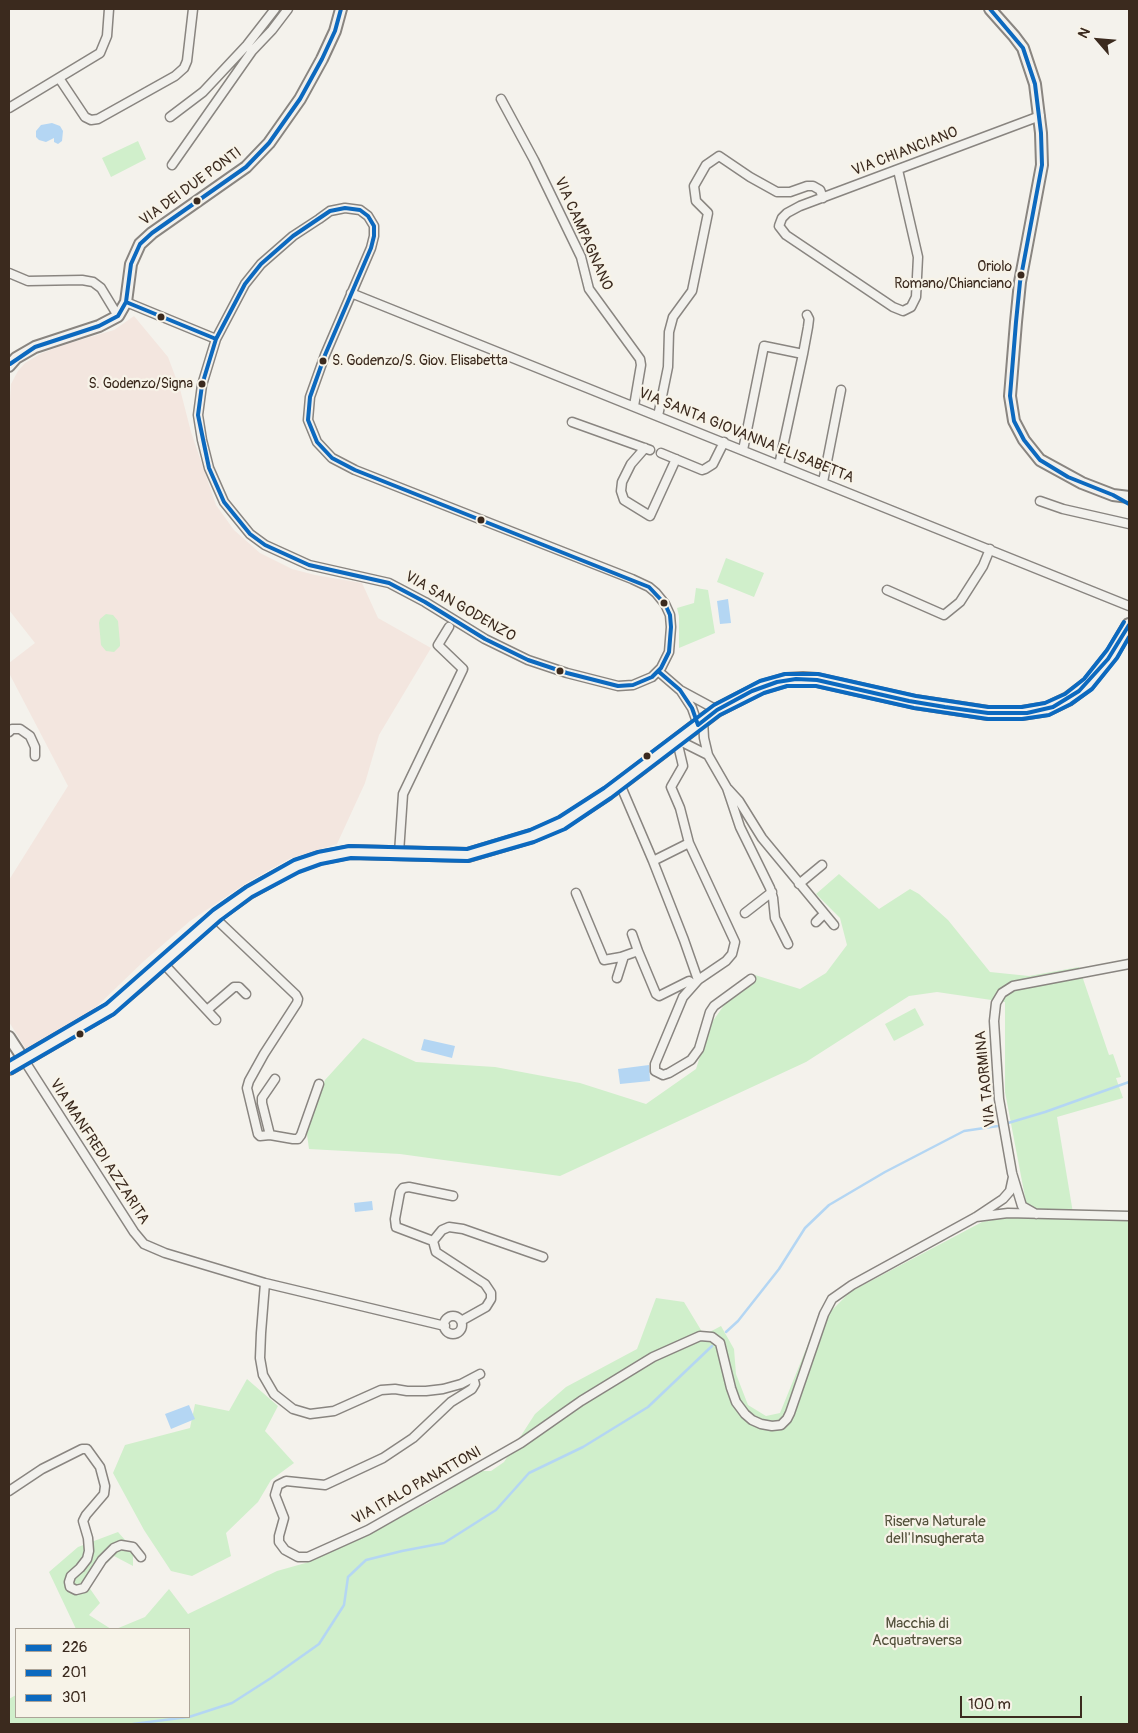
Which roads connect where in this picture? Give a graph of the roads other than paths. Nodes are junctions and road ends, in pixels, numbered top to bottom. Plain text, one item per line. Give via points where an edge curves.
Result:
1 (110, 9) edge
2 (193, 9) edge
3 (275, 9) edge
4 (288, 9) edge
5 (341, 9) edge
6 (990, 9) edge
7 (250, 48) junction
8 (59, 78) junction
9 (502, 99) dead end
10 (9, 108) edge
11 (1040, 116) junction
12 (170, 117) dead end
13 (172, 165) dead end
14 (898, 170) junction
15 (823, 198) junction
16 (9, 274) edge
17 (351, 293) junction
18 (126, 302) junction
19 (807, 315) dead end
20 (118, 316) junction
21 (216, 339) junction
22 (803, 354) junction
23 (9, 365) edge
24 (841, 390) dead end
25 (634, 406) junction
26 (658, 416) junction
27 (572, 422) dead end
28 (724, 442) junction
29 (743, 450) junction
30 (661, 453) dead end
31 (676, 459) junction
32 (779, 465) junction
33 (823, 482) junction
34 (1113, 494) junction
35 (1129, 497) edge
36 (1040, 501) dead end
37 (1129, 504) edge
38 (1129, 524) edge
39 (990, 549) junction
40 (887, 590) dead end
41 (1129, 606) edge
42 (1129, 625) edge
43 (449, 627) dead end
44 (658, 671) junction
45 (680, 690) junction
46 (717, 710) junction
47 (701, 722) junction
48 (9, 732) edge
49 (678, 740) junction
50 (708, 754) junction
51 (35, 756) dead end
52 (620, 784) junction
53 (727, 788) junction
54 (689, 843) junction
55 (399, 853) junction
56 (653, 861) junction
57 (822, 865) dead end
58 (799, 884) junction
59 (772, 892) junction
60 (576, 893) dead end
61 (745, 913) dead end
62 (824, 914) junction
63 (214, 917) junction
64 (816, 922) dead end
65 (834, 925) dead end
66 (632, 934) dead end
67 (788, 944) dead end
68 (638, 951) junction
69 (624, 956) junction
70 (163, 963) junction
71 (1129, 964) edge
72 (617, 978) dead end
73 (751, 979) dead end
74 (696, 982) junction
75 (246, 994) dead end
76 (207, 1010) junction
77 (216, 1020) dead end
78 (9, 1037) edge
79 (24, 1060) junction
80 (9, 1068) edge
81 (275, 1079) dead end
82 (320, 1084) dead end
83 (270, 1135) junction
84 (1013, 1177) junction
85 (453, 1196) dead end
86 (1036, 1214) junction
87 (1129, 1216) edge
88 (976, 1217) junction
89 (433, 1241) junction
90 (542, 1257) dead end
91 (265, 1283) junction
92 (461, 1321) junction
93 (444, 1326) junction
94 (9, 1491) edge
95 (141, 1557) dead end

1 - 8 street via 107,36 100,53
2 - 8 street via 188,61 184,68 98,119 85,117
3 - 7 street
4 - 7 street
5 - 18 street, VIA DEI DUE PONTI via 322,59 300,99 269,143 246,167 140,244 132,264
6 - 11 street via 1022,48 1035,84
7 - 12 street via 203,92
7 - 13 street
8 - 10 street
9 - 25 street, VIA CAMPAGNANO via 578,251 589,289 640,359
11 - 14 street, VIA CHIANCIANO
11 - 34 street via 1042,165 1020,282 1010,383 1011,410 1024,440 1040,460 1068,477
14 - 15 street, VIA CHIANCIANO
14 - 15 street, VIA CHIANCIANO via 918,257 916,297 907,310 893,307 786,235 780,226 782,218 795,208
15 - 26 street via 820,190 813,186 776,192 719,156 706,165 694,186 696,201 708,214 692,292 674,317 669,332 668,366
16 - 20 street via 28,281 92,282 101,288
17 - 21 street, VIA SAN GODENZO via 372,244 374,226 364,212 345,208 330,211 293,236 261,264 239,294
17 - 25 street, VIA SANTA GIOVANNA ELISABETTA
17 - 44 street, VIA SAN GODENZO via 309,401 308,420 324,450 342,464 649,587 663,600 670,620 670,650
18 - 20 street, VIA DEI DUE PONTI
18 - 21 street
19 - 22 street
20 - 23 street via 99,326 35,347
21 - 44 street, VIA SAN GODENZO via 200,396 202,440 220,495 258,541 309,565 389,583 485,639 534,663 618,686 639,683
22 - 29 street via 764,346
22 - 32 street
24 - 33 street
25 - 26 street, VIA SANTA GIOVANNA ELISABETTA
26 - 28 street, VIA SANTA GIOVANNA ELISABETTA
27 - 31 street via 648,449 631,464 622,482 622,491 629,505 650,516
28 - 29 street, VIA SANTA GIOVANNA ELISABETTA
28 - 31 street via 713,464 705,470
29 - 32 street, VIA SANTA GIOVANNA ELISABETTA
30 - 31 street
32 - 33 street, VIA SANTA GIOVANNA ELISABETTA
33 - 39 street, VIA SANTA GIOVANNA ELISABETTA
34 - 35 street
34 - 37 street
36 - 38 street
39 - 40 street via 960,602 944,615
39 - 41 street, VIA SANTA GIOVANNA ELISABETTA
42 - 46 main road via 1112,654 1083,688 1063,702 1039,710 1008,714 959,709 803,678 766,685
43 - 55 street via 438,645 463,669 403,794
44 - 45 street
45 - 46 street
45 - 47 street
46 - 47 main road
47 - 49 main road
47 - 50 street
48 - 51 street via 20,729 30,736
49 - 50 street
49 - 52 main road
49 - 54 street via 683,766 671,787
50 - 53 street
52 - 55 main road via 556,826 507,845 468,855
52 - 56 street
53 - 58 street via 739,801 758,834
53 - 59 street via 738,824
54 - 56 street
54 - 74 street via 735,942 726,961
55 - 63 main road via 343,853 309,861 260,885
56 - 74 street via 684,940
57 - 58 street
58 - 62 street
59 - 61 street
59 - 67 street via 775,918
60 - 69 street via 604,960
62 - 64 street
62 - 65 street
63 - 70 main road
63 - 83 street via 298,999 246,1088 258,1134
66 - 68 street
68 - 69 street
68 - 74 street via 659,996 689,981
69 - 72 street
70 - 76 street
70 - 79 main road via 110,1008
71 - 84 street, VIA TAORMINA via 1012,986 998,998 994,1012 999,1099
73 - 74 street via 714,1006 691,1060 669,1073 658,1074 655,1064 683,997
75 - 76 street via 239,987 234,987
76 - 77 street
78 - 79 street
79 - 80 main road
79 - 91 street, VIA MANFREDI AZZARITA via 138,1238 160,1251
81 - 83 street via 262,1098
82 - 83 street via 301,1135 293,1139
84 - 86 street, VIA TAORMINA via 1022,1206
84 - 88 street via 1006,1196
85 - 89 street via 408,1187 400,1192 394,1219 396,1227
86 - 87 street
86 - 88 street
88 - 91 street, VIA ITALO PANATTONI via 852,1285 830,1302 784,1423 776,1426 752,1420 742,1410 731,1388 718,1341 710,1336 694,1338 653,1357 521,1443 368,1530 308,1557 298,1557 285,1550 280,1542 284,1518 275,1495 281,1483 325,1485 383,1458 417,1434 451,1402 472,1389 476,1376 461,1384 426,1391 381,1390 323,1413 310,1414 293,1409 274,1394 263,1374 260,1358
89 - 90 street via 442,1230 454,1227
89 - 92 street via 439,1255 479,1280 490,1291 486,1307
91 - 93 street
92 - 93 street via 452,1316
92 - 93 street via 461,1329 454,1334
94 - 95 street via 42,1469 87,1449 100,1467 105,1486 104,1494 83,1521 89,1551 87,1559 71,1576 70,1587 76,1590 84,1588 102,1560 121,1545 133,1547

